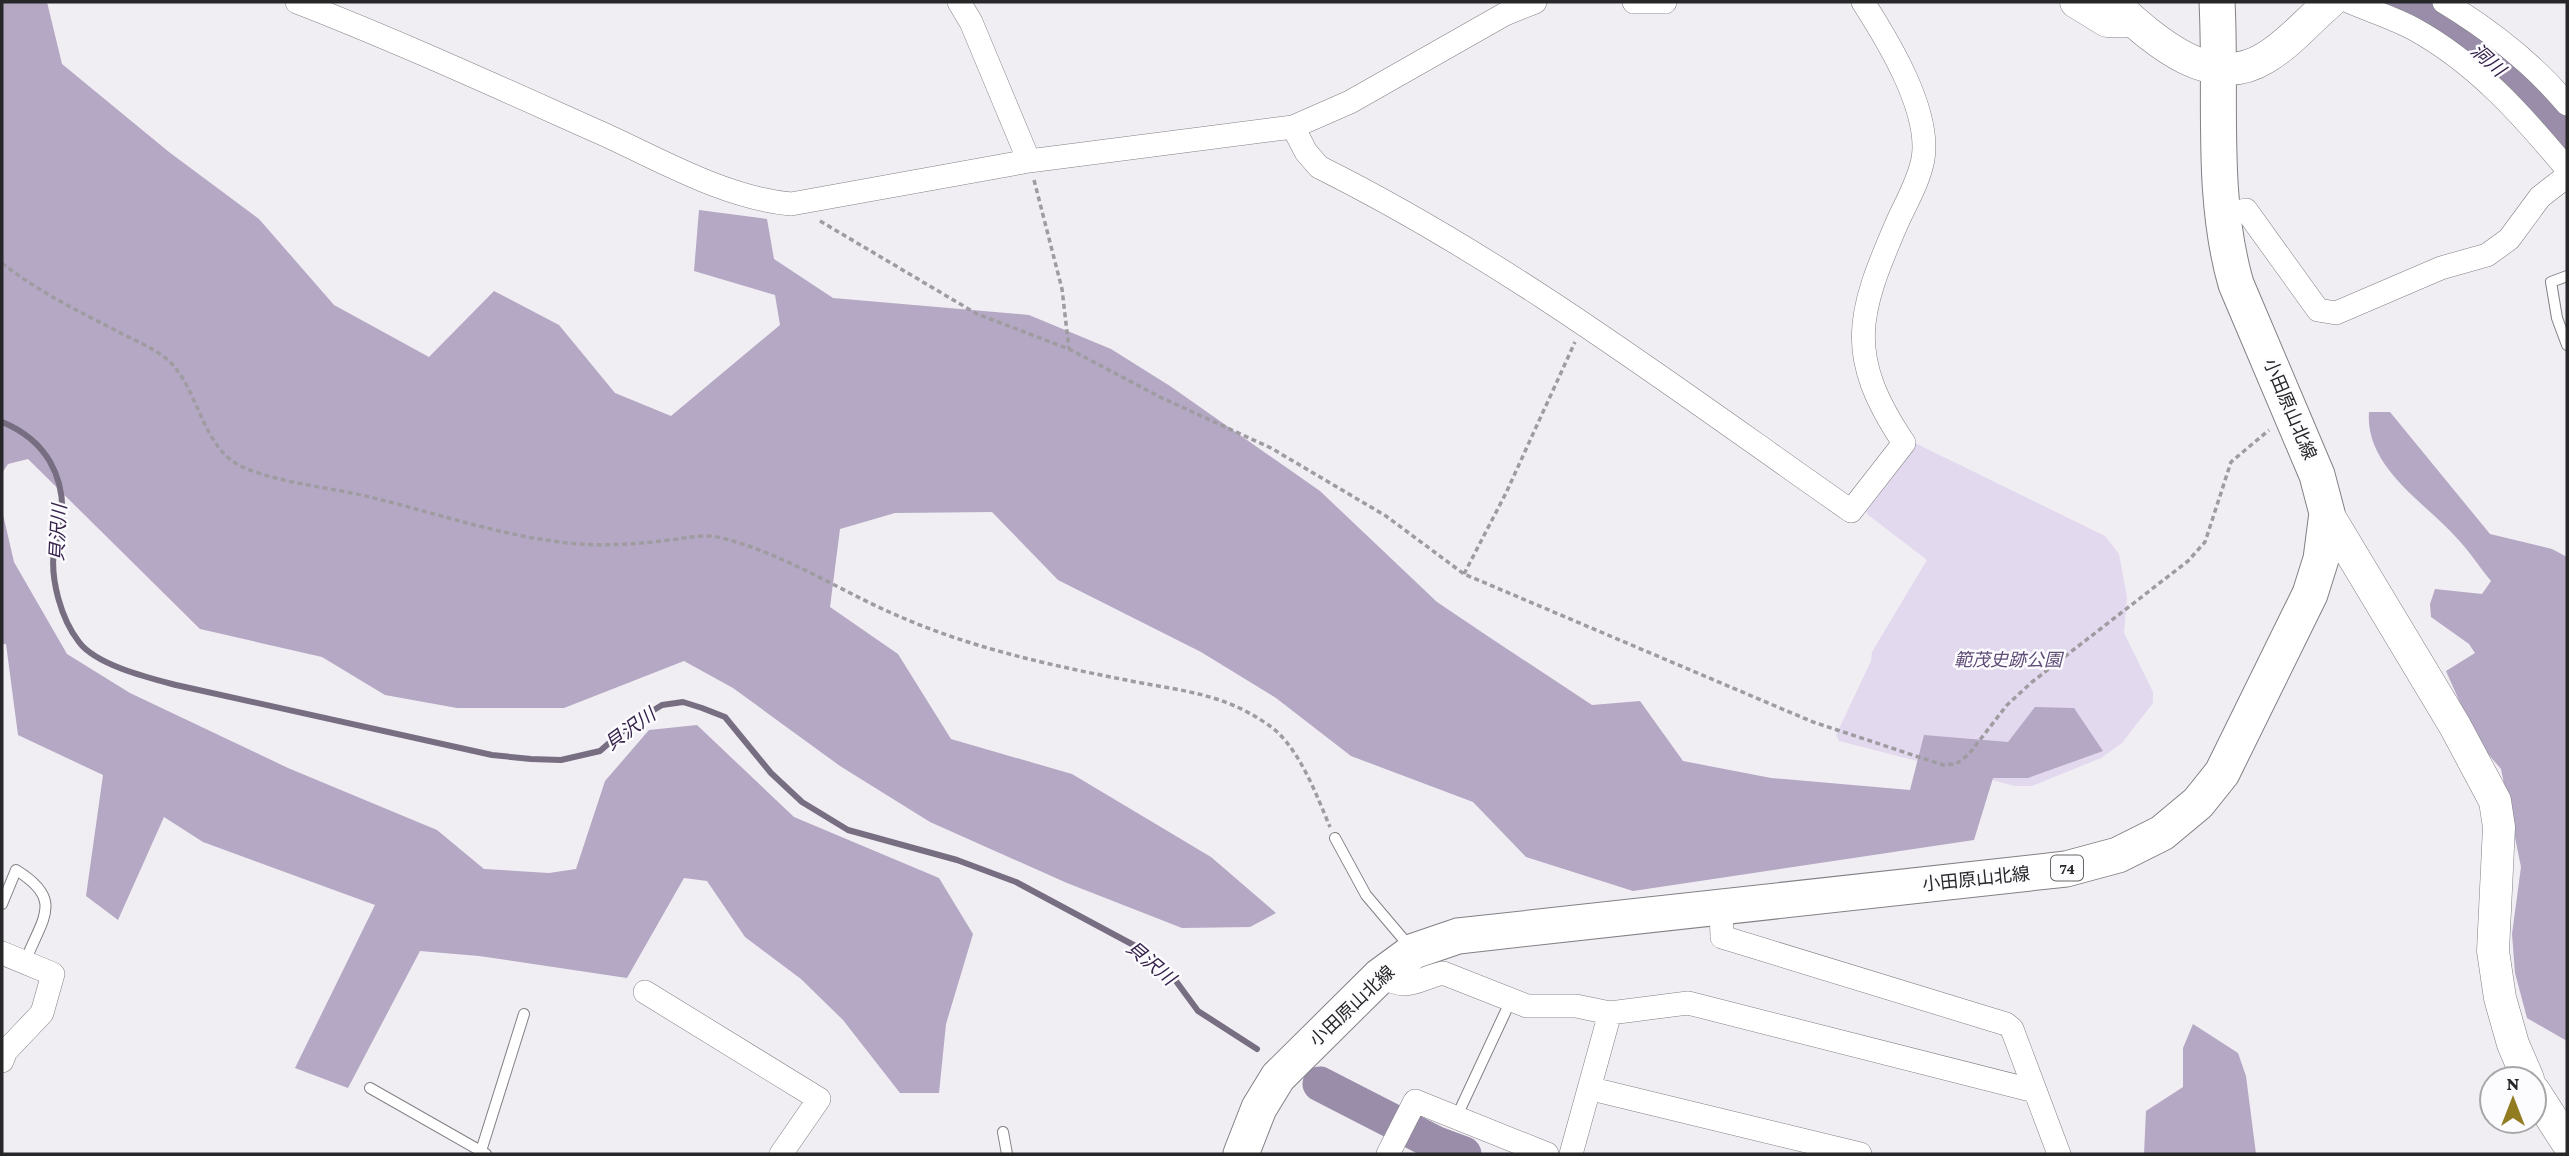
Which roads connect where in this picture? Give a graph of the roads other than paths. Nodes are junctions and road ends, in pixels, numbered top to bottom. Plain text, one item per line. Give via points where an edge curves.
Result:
1 (297, 2) edge
2 (959, 2) edge
3 (1535, 2) edge
4 (1633, 2) edge
5 (1665, 2) edge
6 (1863, 2) edge
7 (2076, 2) edge
8 (2217, 2) edge
9 (2330, 2) edge
10 (2350, 2) edge
11 (2444, 2) edge
12 (2122, 11) edge
13 (2220, 71) junction
14 (2567, 104) edge
15 (1293, 127) junction
16 (1029, 161) junction
17 (2567, 169) edge
18 (2567, 176) edge
19 (2223, 216) junction
20 (2567, 276) edge
21 (2567, 345) edge
22 (2327, 513) junction
23 (1335, 838) road end
24 (2, 904) edge
25 (1720, 907) junction
26 (1414, 951) junction
27 (2, 953) edge
28 (25, 962) junction
29 (1380, 976) junction
30 (645, 992) dead end
31 (1511, 1000) junction
32 (1610, 1013) junction
33 (524, 1014) dead end
34 (3, 1052) edge
35 (2522, 1065) edge
36 (370, 1088) dead end
37 (1592, 1089) junction
38 (2035, 1090) junction
39 (2548, 1113) edge
40 (1456, 1118) junction
41 (1003, 1132) dead end
42 (2567, 1142) edge
43 (1396, 1152) edge
44 (484, 1153) edge
45 (781, 1154) edge
46 (1007, 1154) edge
47 (1241, 1154) edge
48 (1547, 1154) edge
49 (1571, 1154) edge
50 (1860, 1154) edge
51 (2059, 1154) edge

1 - 16 street via 451,65 714,184 766,202 791,204
2 - 16 street
3 - 15 street via 1505,14 1350,103
4 - 5 street
6 - 15 street via 1884,34 1922,122 1923,158 1870,286 1864,314 1863,351 1872,390 1904,443 1852,511 1438,230 1319,167
7 - 12 street via 2107,20
8 - 13 main road, 小田原山北線 / 74
9 - 13 street via 2264,59
10 - 17 street via 2413,29 2467,65 2531,126
11 - 14 street via 2483,25 2527,61
12 - 13 street via 2188,60
13 - 19 main road, 小田原山北線 / 74
15 - 16 street
18 - 19 street via 2540,197 2509,239 2487,255 2441,268 2336,313 2318,310 2246,210
19 - 22 main road, 小田原山北線 / 74 via 2236,284 2317,475
20 - 21 lane via 2551,282
22 - 25 main road, 小田原山北線 / 74 via 2321,559 2310,594 2222,772 2198,803 2162,833 2118,855 2066,869
22 - 35 street via 2495,801 2499,860 2493,951 2500,998
23 - 26 lane via 1366,895
24 - 28 lane via 16,870 36,882 46,895 47,908
25 - 26 main road, 小田原山北線 / 74 via 1458,936
25 - 38 street via 1722,937 2006,1024
26 - 29 main road, 小田原山北線 / 74
27 - 28 street
28 - 34 street via 53,974 42,1013
29 - 31 street via 1408,986 1443,974
29 - 47 main road, 小田原山北線 / 74 via 1278,1077 1259,1108
30 - 45 street via 818,1099
31 - 32 street via 1527,1006 1576,1006
31 - 40 lane
32 - 37 street
32 - 38 street via 1688,1003
33 - 44 lane
36 - 44 lane
37 - 49 street
37 - 50 street
38 - 51 street
39 - 42 street
40 - 43 street via 1415,1101
40 - 48 street
41 - 46 lane

